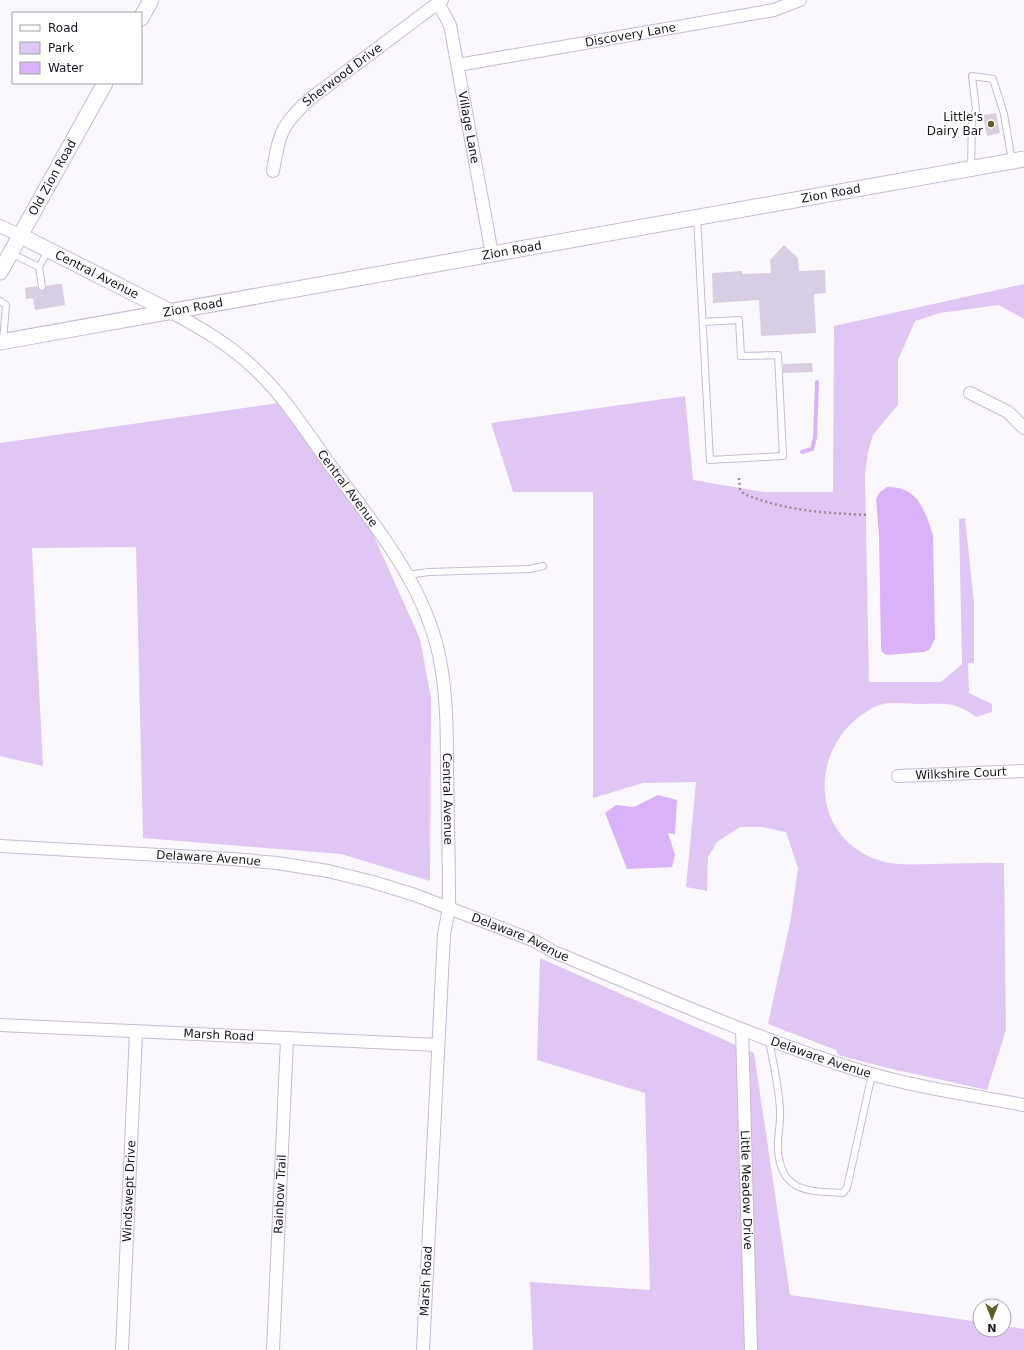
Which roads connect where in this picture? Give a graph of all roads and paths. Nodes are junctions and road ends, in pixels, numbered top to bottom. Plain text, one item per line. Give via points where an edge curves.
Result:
1 (151, 0) edge
2 (800, 0) edge
3 (440, 2) edge
4 (142, 16) edge
5 (458, 65) junction
6 (104, 84) edge
7 (1018, 160) edge
8 (971, 168) junction
9 (273, 171) dead end
10 (697, 217) junction
11 (0, 226) edge
12 (21, 236) junction
13 (48, 251) junction
14 (11, 253) junction
15 (492, 254) junction
16 (39, 267) junction
17 (0, 272) edge
18 (42, 287) dead end
19 (0, 301) edge
20 (171, 312) junction
21 (703, 322) junction
22 (1, 342) edge
23 (970, 393) dead end
24 (1024, 428) edge
25 (739, 478) dead end
26 (869, 515) dead end
27 (544, 566) dead end
28 (408, 575) junction
29 (1024, 771) edge
30 (898, 776) dead end
31 (0, 846) edge
32 (449, 908) junction
33 (0, 1025) edge
34 (742, 1030) junction
35 (136, 1032) junction
36 (287, 1039) junction
37 (769, 1040) junction
38 (438, 1045) junction
39 (872, 1074) junction
40 (1024, 1105) edge
41 (122, 1350) edge
42 (273, 1350) edge
43 (423, 1350) edge
44 (751, 1350) edge

1 - 4 street
2 - 5 street, Discovery Lane via 774,10
3 - 5 street, Village Lane via 450,25
3 - 9 street, Sherwood Drive via 310,99 292,116 279,137
5 - 15 street, Village Lane
6 - 12 street, Old Zion Road
7 - 8 street, Zion Road
7 - 8 lane via 993,79 972,76 976,110 972,118
8 - 10 street, Zion Road
10 - 15 street, Zion Road
10 - 21 lane
11 - 12 street, Central Avenue
12 - 13 street, Central Avenue
12 - 14 street, Old Zion Road
13 - 16 lane
13 - 20 street, Central Avenue
14 - 16 lane
14 - 17 street, Old Zion Road
15 - 20 street, Zion Road
16 - 18 lane
19 - 22 lane via 6,305
20 - 22 street, Zion Road
20 - 28 street, Central Avenue via 200,327 231,349 274,388
21 - 21 lane via 710,460 783,456 778,355 741,356 739,320
23 - 24 street via 1008,412
25 - 26 path via 740,490 744,494 781,507 832,514
27 - 28 lane via 530,569
28 - 32 street, Central Avenue via 434,634 443,678 447,740
29 - 30 street, Wilkshire Court
31 - 32 street, Delaware Avenue via 277,863 328,871 373,882
32 - 34 street, Delaware Avenue
32 - 38 street, Marsh Road via 444,934
33 - 35 street, Marsh Road
34 - 37 street, Delaware Avenue
34 - 44 street, Little Meadow Drive
35 - 36 street, Marsh Road
35 - 41 street, Windswept Drive
36 - 38 street, Marsh Road
36 - 42 street, Rainbow Trail
37 - 39 street, Delaware Avenue
37 - 39 lane via 780,1108 780,1163 795,1185 808,1191 843,1193 847,1188
38 - 43 street, Marsh Road
39 - 40 street, Delaware Avenue

